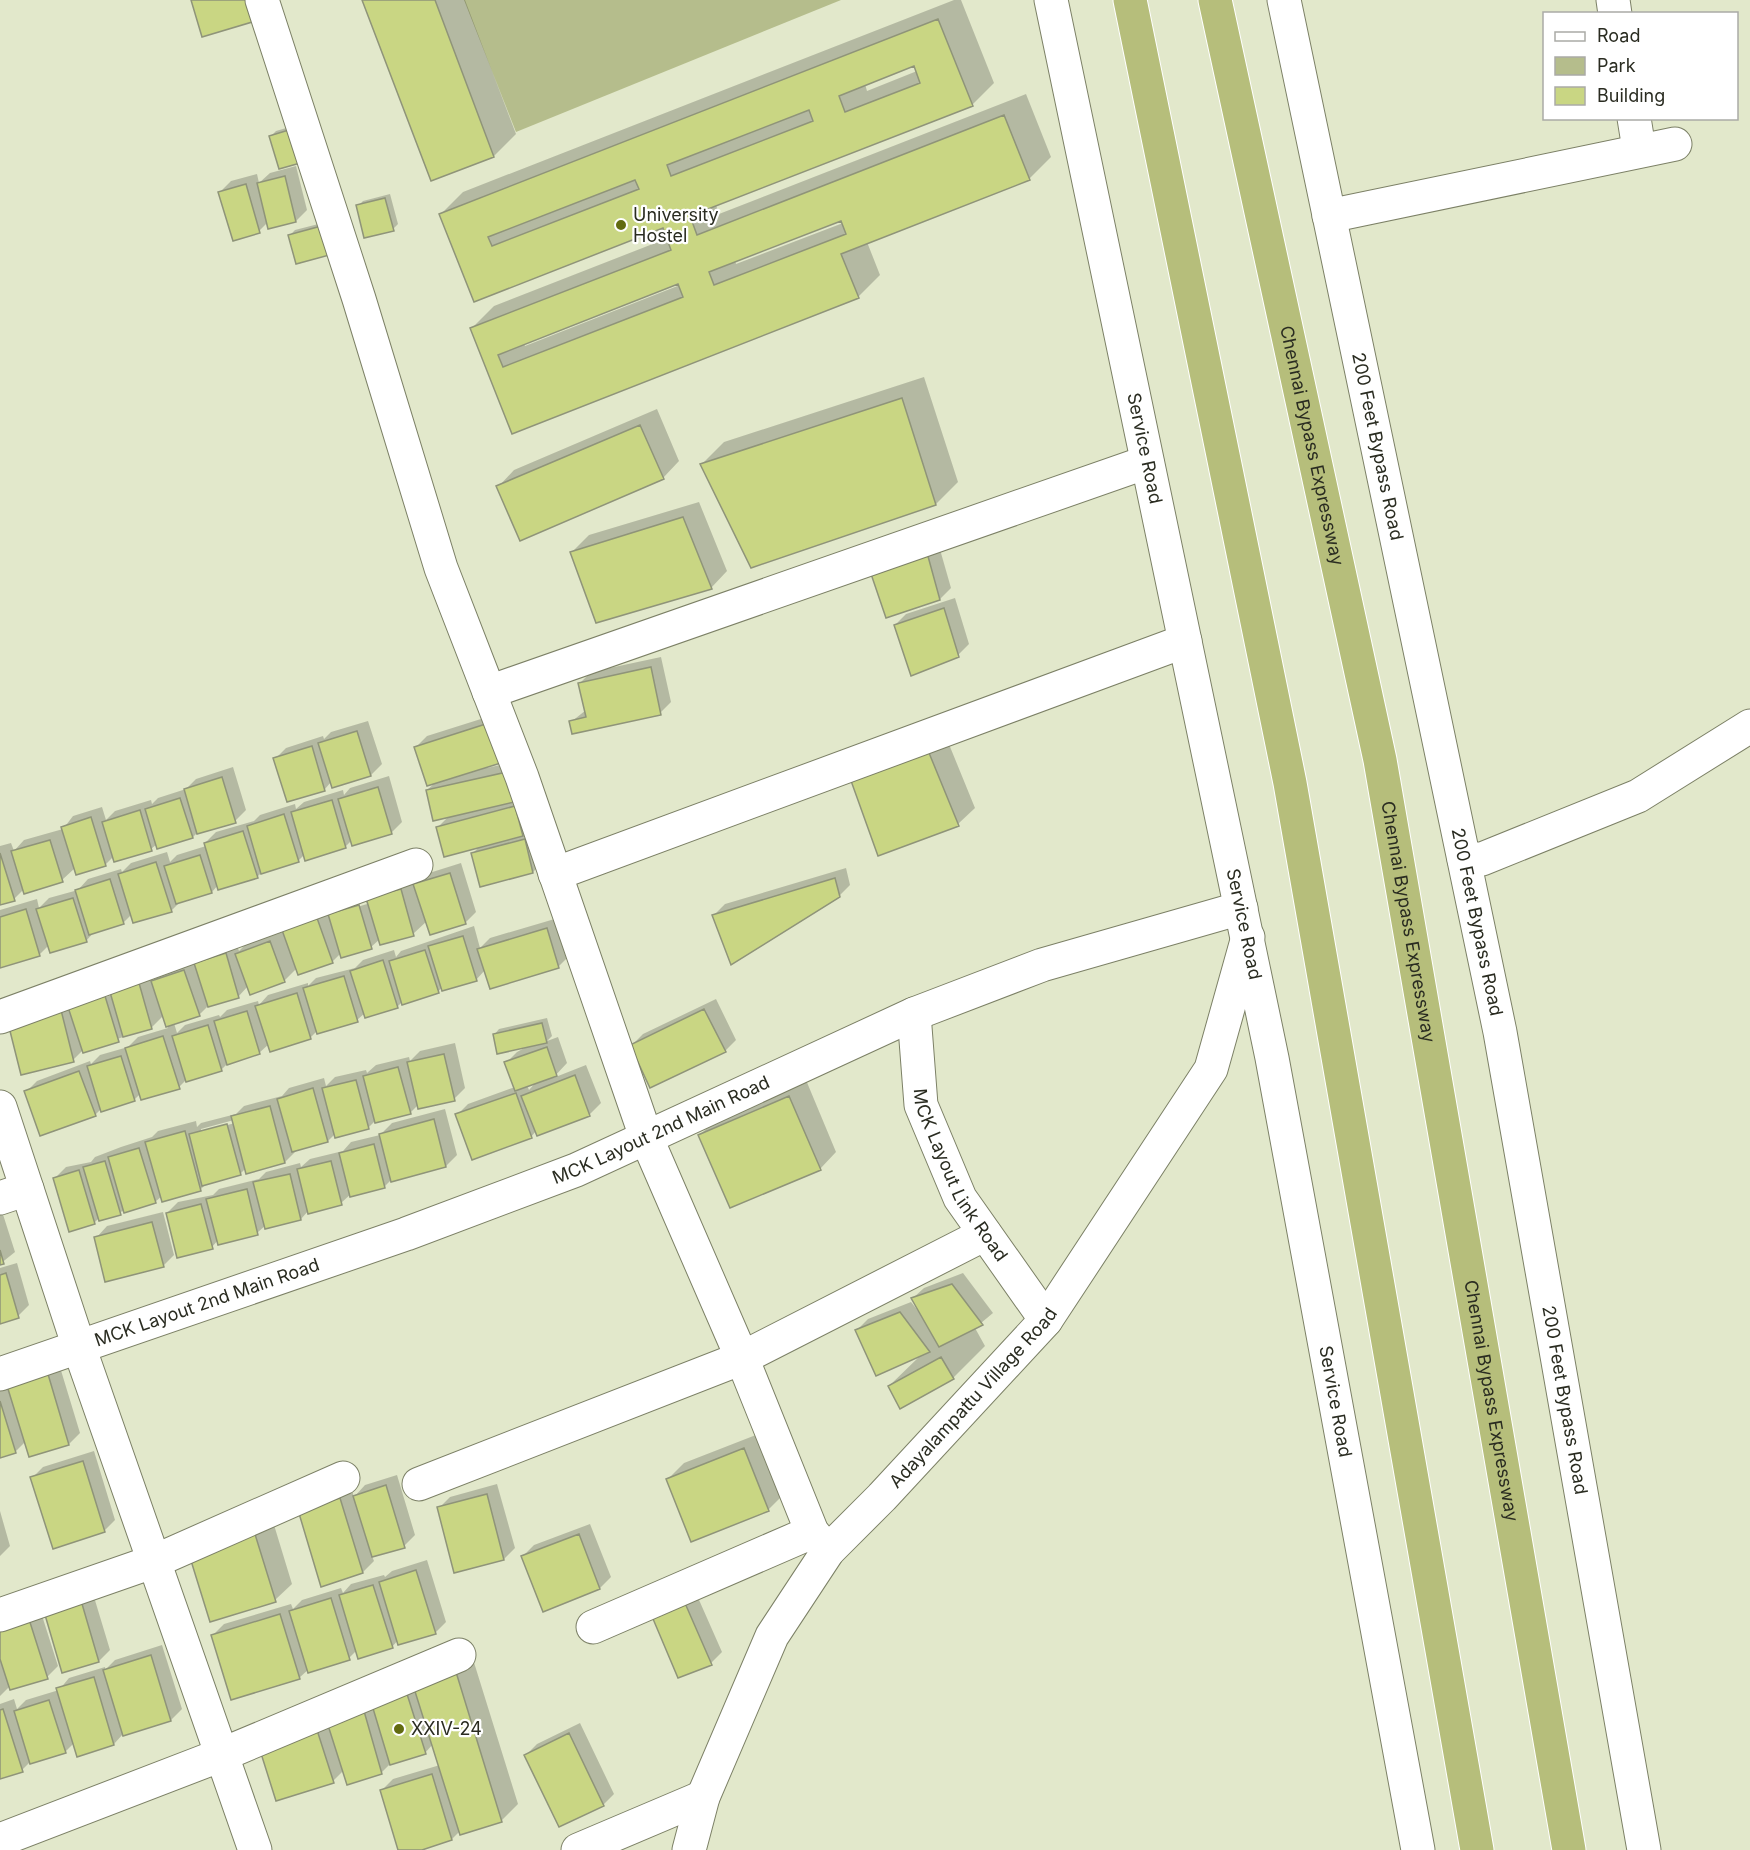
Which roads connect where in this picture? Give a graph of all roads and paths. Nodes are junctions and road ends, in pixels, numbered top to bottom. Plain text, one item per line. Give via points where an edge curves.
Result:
1 (262, 0) edge
2 (1051, 0) edge
3 (1130, 0) edge
4 (1215, 0) edge
5 (1284, 0) edge
6 (1636, 134) edge
7 (1675, 144) dead end
8 (1329, 216) junction
9 (1147, 462) junction
10 (1185, 641) junction
11 (489, 692) junction
12 (1750, 726) edge
13 (1464, 859) junction
14 (416, 865) dead end
15 (555, 874) junction
16 (1244, 923) junction
17 (914, 1014) junction
18 (0, 1017) edge
19 (0, 1107) edge
20 (646, 1137) junction
21 (14, 1194) edge
22 (986, 1234) junction
23 (1046, 1320) junction
24 (79, 1347) junction
25 (742, 1358) junction
26 (0, 1374) edge
27 (343, 1478) dead end
28 (419, 1484) dead end
29 (820, 1542) junction
30 (155, 1561) junction
31 (0, 1615) edge
32 (593, 1627) dead end
33 (459, 1655) dead end
34 (221, 1755) junction
35 (703, 1797) junction
36 (0, 1840) edge
37 (255, 1850) edge
38 (578, 1850) edge
39 (689, 1850) edge
40 (1418, 1850) edge
41 (1477, 1850) edge
42 (1569, 1850) edge
43 (1644, 1850) edge

1 - 11 street via 441,568
2 - 9 street, Service Road
3 - 41 highway via 1290,783
4 - 42 highway, Chennai Bypass Expressway via 1380,760
5 - 8 street, 200 Feet Bypass Road
6 - 7 street
6 - 8 street
8 - 13 street, 200 Feet Bypass Road
9 - 10 street, Service Road
9 - 11 street
10 - 15 street
10 - 16 street, Service Road
11 - 15 street
12 - 13 street via 1638,796 1482,859
13 - 43 street, 200 Feet Bypass Road via 1500,1032
14 - 18 street
15 - 20 street
16 - 17 street, MCK Layout 2nd Main Road via 1042,965
16 - 23 street, Adayalampattu Village Road via 1211,1069
16 - 40 street, Service Road
17 - 20 street, MCK Layout 2nd Main Road
17 - 22 street, MCK Layout Link Road via 921,1105 960,1198
19 - 21 street
20 - 24 street, MCK Layout 2nd Main Road via 576,1170 479,1207
20 - 25 street
21 - 24 street
22 - 23 street, MCK Layout Link Road
22 - 25 street
23 - 29 street, Adayalampattu Village Road via 882,1497
24 - 26 street, MCK Layout 2nd Main Road
24 - 30 street
25 - 28 street
25 - 29 street
27 - 30 street
29 - 32 street
29 - 35 street, Adayalampattu Village Road via 772,1636
30 - 31 street
30 - 34 street
33 - 34 street
34 - 36 street
34 - 37 street
35 - 38 street
35 - 39 street, Adayalampattu Village Road

